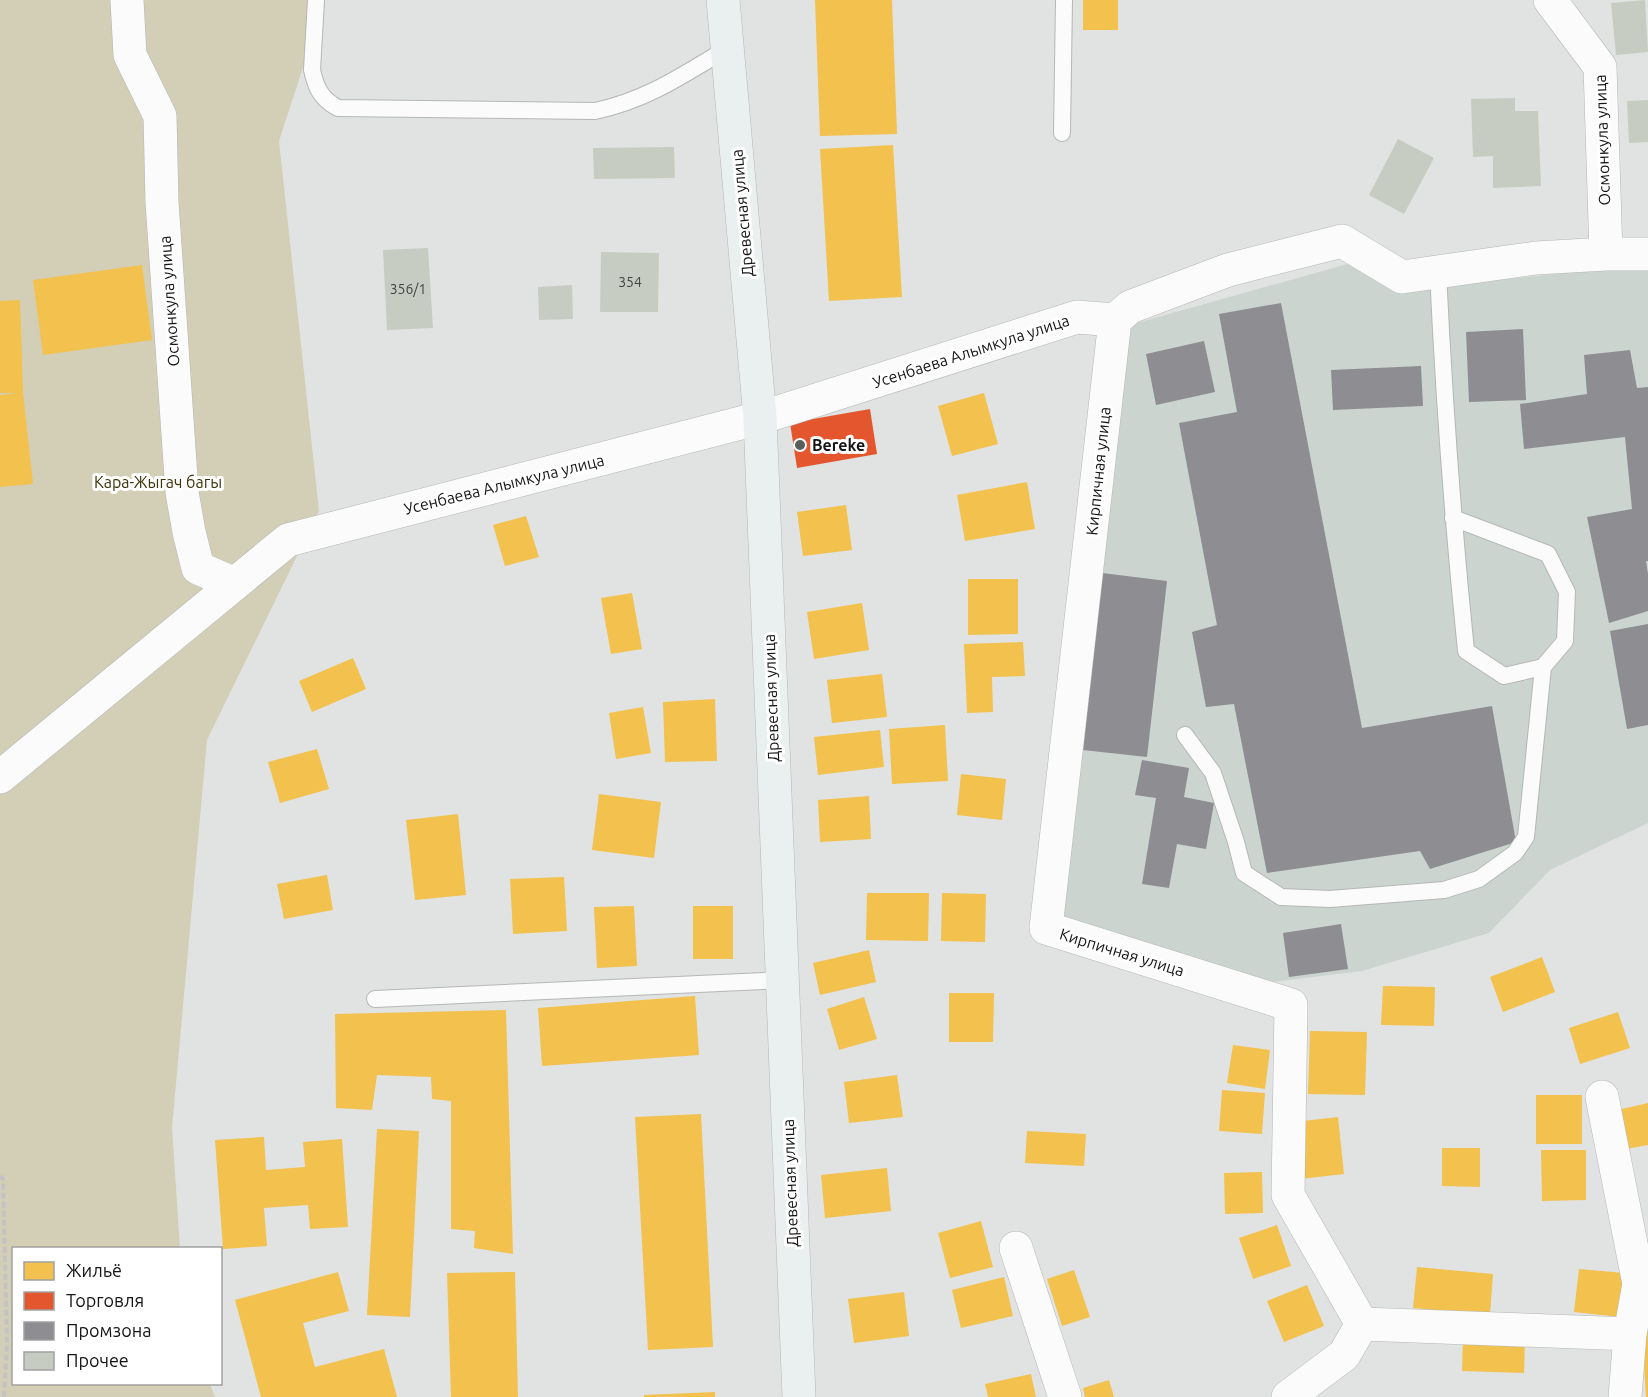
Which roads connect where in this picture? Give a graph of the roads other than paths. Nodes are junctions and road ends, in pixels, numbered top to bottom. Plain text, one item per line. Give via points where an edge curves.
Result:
1 (127, 0) edge
2 (316, 0) edge
3 (723, 0) edge
4 (1064, 0) edge
5 (1550, 0) edge
6 (728, 48) junction
7 (1062, 132) dead end
8 (1606, 254) junction
9 (1648, 254) edge
10 (1438, 272) junction
11 (1115, 320) junction
12 (760, 418) junction
13 (1453, 518) junction
14 (235, 584) junction
15 (1542, 667) junction
16 (1185, 735) dead end
17 (0, 777) edge
18 (783, 980) junction
19 (375, 999) dead end
20 (1602, 1097) dead end
21 (1016, 1248) dead end
22 (1362, 1324) junction
23 (1630, 1334) junction
24 (799, 1397) edge
25 (1065, 1397) edge
26 (1288, 1397) edge
27 (1625, 1397) edge

1 - 14 street, Осмонкула улица via 130,55 160,116 162,202 182,492 189,532 198,568
2 - 6 lane via 312,69 318,91 326,102 338,108 595,111 651,94
3 - 6 street, Древесная улица
4 - 7 lane
5 - 8 street, Осмонкула улица via 1600,67
6 - 12 street, Древесная улица
8 - 9 street
8 - 10 street via 1536,258
10 - 11 street via 1402,277 1342,240 1228,270 1130,307
10 - 13 lane
11 - 12 street, Усенбаева Алымкула улица via 1077,317
11 - 22 street, Кирпичная улица via 1046,928 1291,1005 1288,1196
12 - 14 street, Усенбаева Алымкула улица via 288,540
12 - 18 street, Древесная улица
13 - 15 lane via 1466,651 1504,676
13 - 15 lane via 1548,554 1567,592 1566,641
14 - 17 street, Усенбаева Алымкула улица
15 - 16 lane via 1526,837 1515,853 1479,879 1444,890 1330,899 1281,897 1244,873 1212,773
18 - 19 lane
18 - 24 street, Древесная улица
20 - 23 street via 1639,1284
21 - 25 street
22 - 23 street
22 - 26 street via 1344,1355
23 - 27 street

